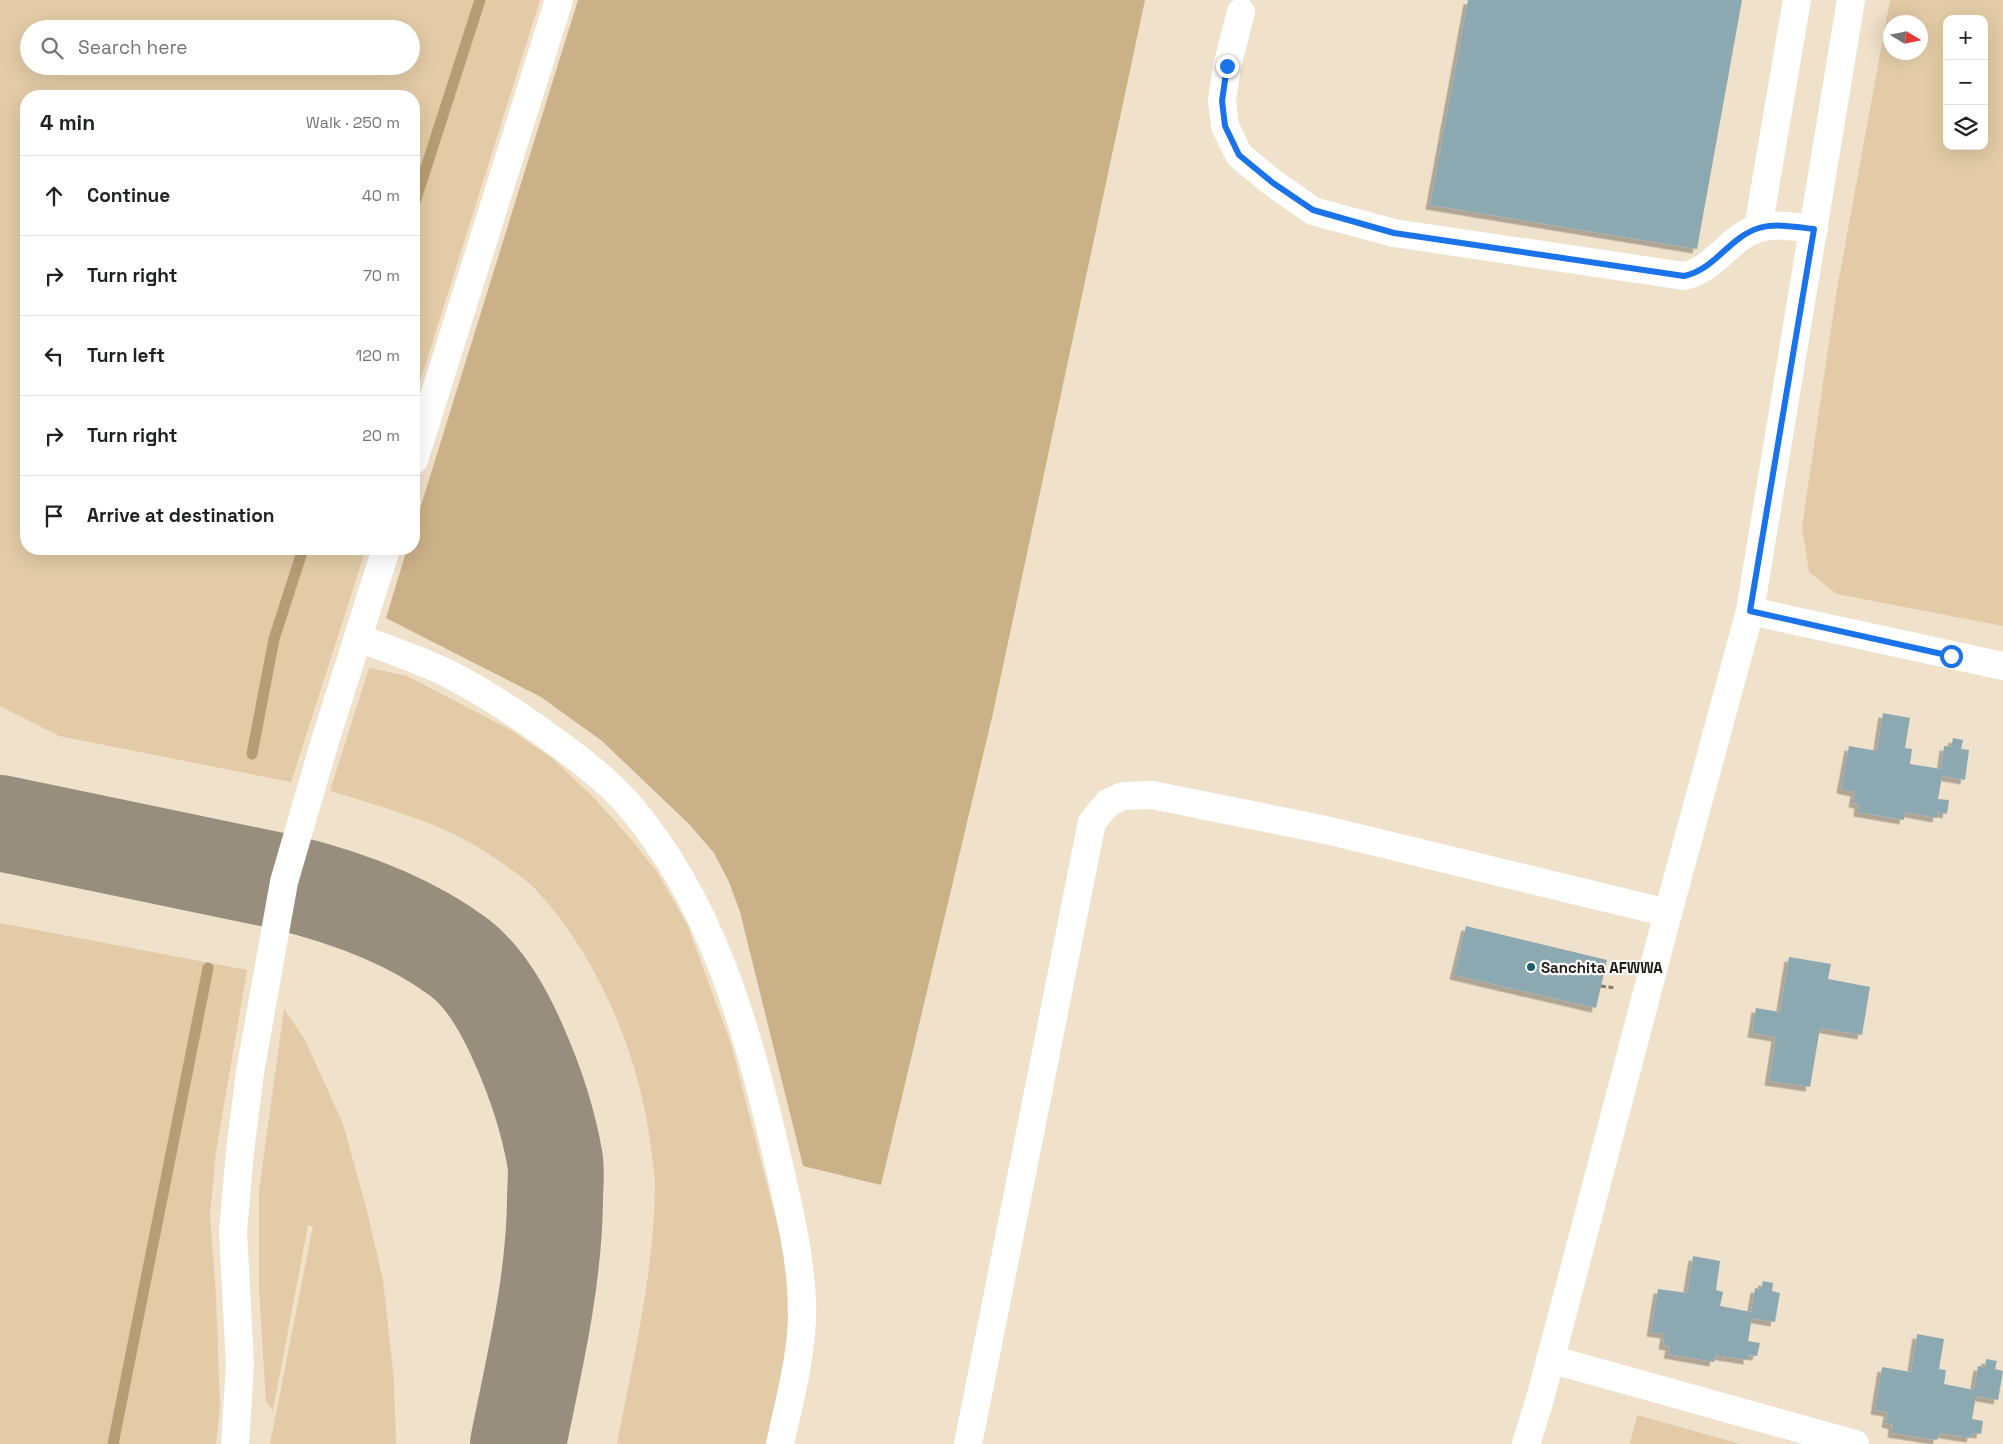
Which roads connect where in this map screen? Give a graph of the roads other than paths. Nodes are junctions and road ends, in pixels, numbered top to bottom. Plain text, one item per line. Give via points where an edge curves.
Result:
1 (559, 0) edge
2 (1797, 0) edge
3 (1851, 0) edge
4 (1241, 12) dead end
5 (1758, 228) junction
6 (1814, 229) junction
7 (420, 441) edge
8 (384, 555) edge
9 (1750, 611) junction
10 (358, 638) junction
11 (2003, 666) edge
12 (1668, 913) junction
13 (1550, 1359) junction
14 (235, 1444) edge
15 (780, 1444) edge
16 (968, 1444) edge
17 (1526, 1444) edge
18 (1855, 1444) edge

1 - 7 street
2 - 5 street
3 - 6 street
4 - 5 street via 1222,101 1225,126 1239,155 1313,210 1394,233 1684,276 1697,274 1747,233
5 - 6 street
6 - 9 street
8 - 10 street
9 - 11 street
9 - 12 street
10 - 14 street via 284,882 250,1072 233,1231 240,1365
10 - 15 street via 445,672 486,694 587,764 628,804 689,892 720,957 751,1058 796,1250 802,1301 800,1338
12 - 13 street
12 - 16 street via 1326,830 1152,795 1123,796 1108,803 1092,822
13 - 17 street
13 - 18 street

